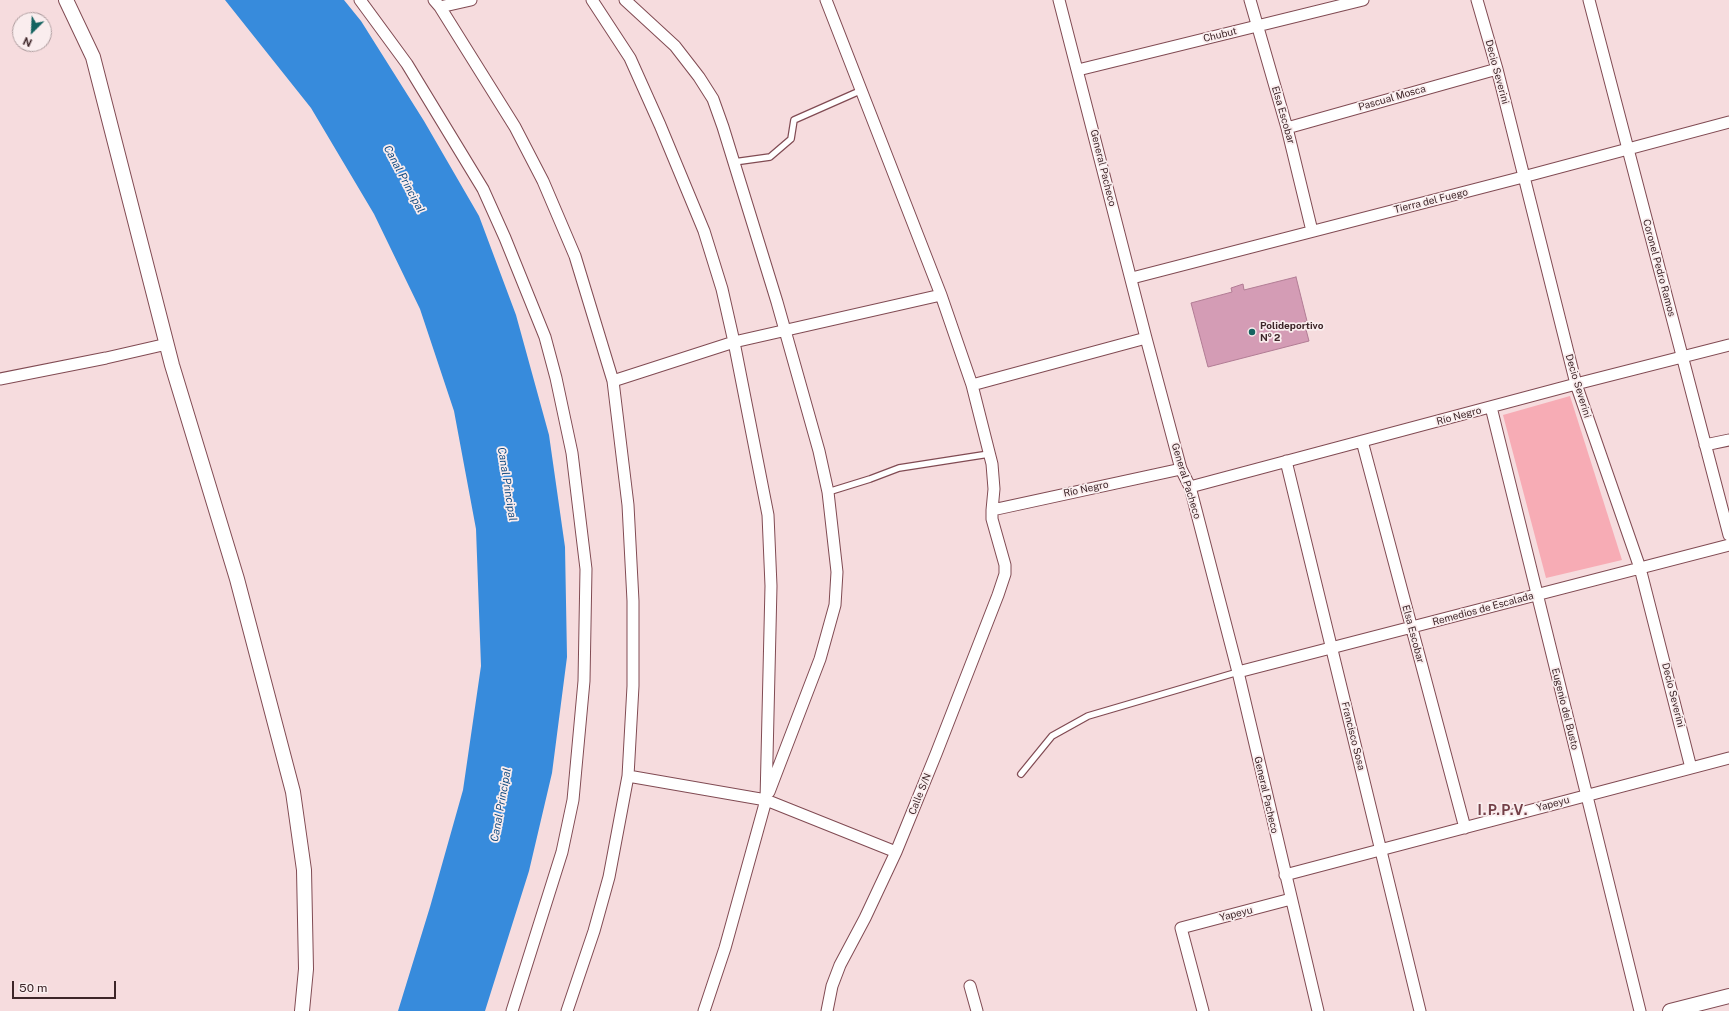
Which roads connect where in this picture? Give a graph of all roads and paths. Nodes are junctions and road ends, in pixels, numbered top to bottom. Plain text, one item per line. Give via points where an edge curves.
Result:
1 (66, 0) edge
2 (360, 0) edge
3 (471, 0) edge
4 (592, 0) edge
5 (625, 0) edge
6 (826, 0) edge
7 (1059, 0) edge
8 (1250, 0) edge
9 (1363, 0) edge
10 (1477, 0) edge
11 (1589, 0) edge
12 (437, 3) edge
13 (1256, 26) junction
14 (1497, 69) junction
15 (1078, 70) junction
16 (862, 90) junction
17 (1729, 122) edge
18 (1287, 128) junction
19 (1628, 149) junction
20 (734, 162) junction
21 (1523, 177) junction
22 (1312, 231) junction
23 (1132, 278) junction
24 (941, 295) junction
25 (784, 330) junction
26 (1146, 338) junction
27 (734, 342) junction
28 (167, 344) junction
29 (1729, 345) edge
30 (1682, 357) junction
31 (0, 379) edge
32 (613, 381) junction
33 (1576, 384) junction
34 (972, 385) junction
35 (1491, 407) junction
36 (1729, 440) edge
37 (1362, 441) junction
38 (1706, 445) junction
39 (989, 454) junction
40 (1286, 461) junction
41 (1181, 469) junction
42 (1190, 486) junction
43 (828, 492) junction
44 (992, 510) junction
45 (1729, 535) edge
46 (1729, 545) edge
47 (1640, 568) junction
48 (1537, 595) junction
49 (1412, 627) junction
50 (1332, 648) junction
51 (1238, 672) junction
52 (1729, 758) edge
53 (1691, 768) junction
54 (1021, 774) dead end
55 (628, 776) junction
56 (1586, 796) junction
57 (766, 800) junction
58 (1465, 828) junction
59 (1381, 850) junction
60 (896, 852) junction
61 (1285, 875) junction
62 (1291, 899) junction
63 (970, 986) dead end
64 (1729, 996) edge
65 (302, 1011) edge
66 (512, 1011) edge
67 (567, 1011) edge
68 (704, 1011) edge
69 (827, 1011) edge
70 (977, 1011) edge
71 (1203, 1011) edge
72 (1318, 1011) edge
73 (1420, 1011) edge
74 (1640, 1011) edge
75 (1670, 1011) edge

1 - 28 street via 93,57
2 - 66 street via 407,64 483,189 546,337 572,453 586,569 584,681 573,800 562,852
3 - 12 street
4 - 27 street via 630,58 660,125 704,231 722,289
5 - 20 street via 675,46 699,77 713,98
6 - 16 street
7 - 15 street, General Pacheco
8 - 13 street, Elsa Escobar
9 - 13 street, Chubut
10 - 14 street, Decio Severini
11 - 19 street, Coronel Pedro Ramos
12 - 32 street via 515,127 542,181 575,256
13 - 15 street, Chubut
13 - 18 street, Elsa Escobar
14 - 18 street, Pascual Mosca
14 - 21 street, Decio Severini
15 - 23 street, General Pacheco
16 - 20 lane via 794,120 791,139 770,157
16 - 24 street
17 - 19 street, Tierra del Fuego
18 - 22 street, Elsa Escobar
19 - 21 street, Tierra del Fuego
19 - 30 street, Coronel Pedro Ramos
20 - 25 street
21 - 22 street, Tierra del Fuego
21 - 33 street, Decio Severini
22 - 23 street, Tierra del Fuego
23 - 26 street, General Pacheco
24 - 25 street
24 - 34 street
25 - 27 street
25 - 43 street via 819,451
26 - 34 street
26 - 41 street, General Pacheco
27 - 32 street
27 - 57 street via 768,515 771,586
28 - 31 street
28 - 65 street via 237,579 293,792 304,870 306,969
29 - 30 street, Río Negro
30 - 33 street, Río Negro
30 - 38 street, Coronel Pedro Ramos
32 - 55 street via 628,505 633,601 633,686
33 - 35 street, Río Negro
33 - 47 street, Decio Severini
34 - 39 street
35 - 37 street, Río Negro
35 - 48 street, Eugenio del Busto
36 - 38 street
37 - 40 street, Río Negro
37 - 49 street, Elsa Escobar
38 - 45 street, Coronel Pedro Ramos
39 - 43 lane via 899,468
39 - 44 street via 994,478
40 - 42 street, Río Negro
40 - 50 street, Francisco Sosa
41 - 42 street, General Pacheco
41 - 44 street, Río Negro
42 - 51 street, General Pacheco
43 - 57 street via 837,572 835,605 820,659
44 - 60 street, Calle S/N via 1005,574
46 - 47 street, Remedios de Escalada
47 - 48 street, Remedios de Escalada
47 - 53 street, Decio Severini
48 - 49 street, Remedios de Escalada
48 - 56 street, Eugenio del Busto
49 - 50 street, Remedios de Escalada
49 - 58 street, Elsa Escobar
50 - 51 street, Remedios de Escalada
50 - 59 street, Francisco Sosa
51 - 54 lane via 1088,716 1052,736
51 - 61 street, General Pacheco
52 - 53 street, Yapeyu
53 - 56 street, Yapeyu
55 - 57 street
55 - 67 street via 609,877
56 - 58 street, Yapeyu
56 - 74 street, Eugenio del Busto
57 - 60 street
57 - 68 street via 725,948
58 - 59 street, Yapeyu
59 - 61 street, Yapeyu
59 - 73 street, Francisco Sosa
60 - 69 street, Calle S/N via 840,965
61 - 62 street, General Pacheco
62 - 71 street, Yapeyu via 1181,928
62 - 72 street, General Pacheco
63 - 70 street
64 - 75 street

